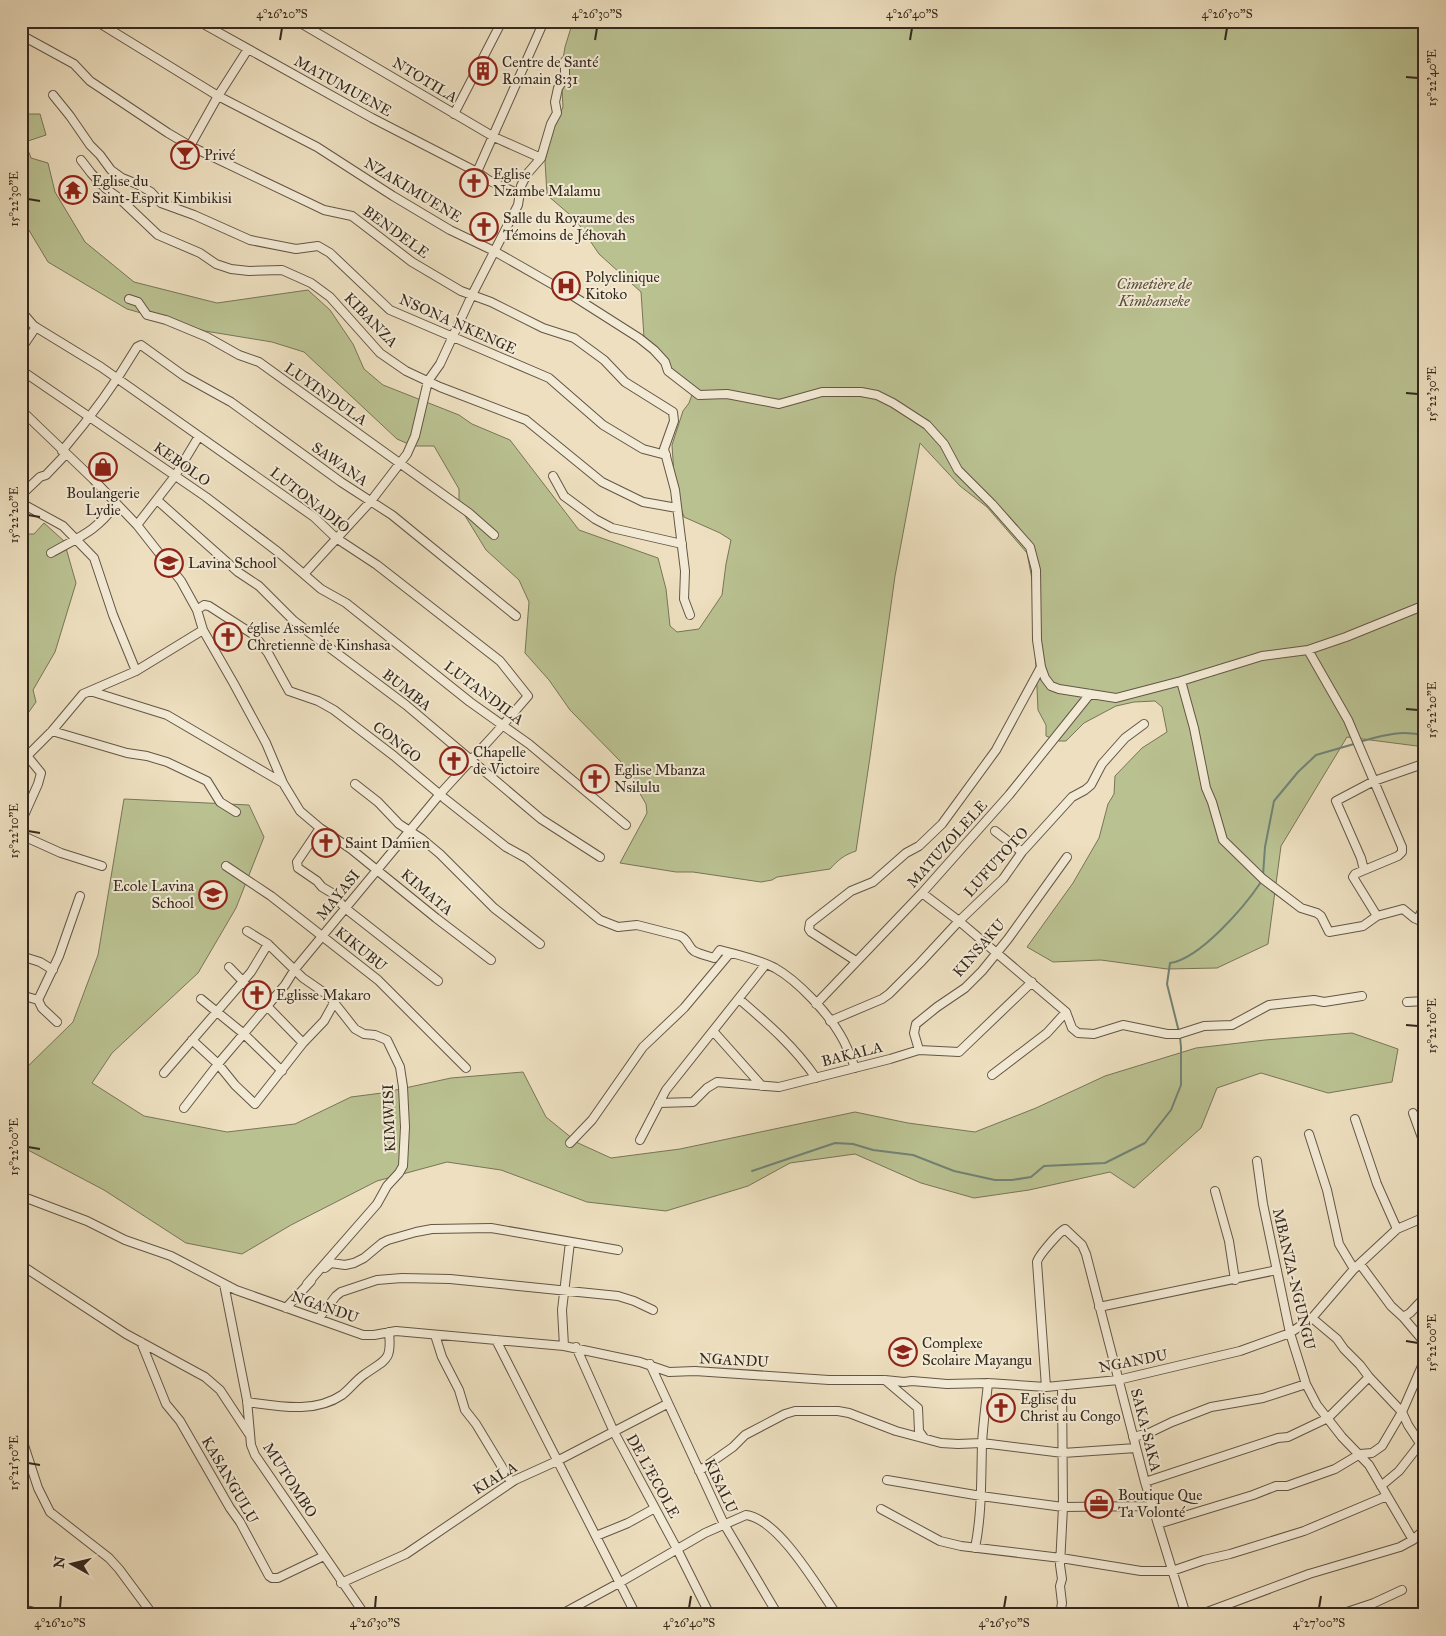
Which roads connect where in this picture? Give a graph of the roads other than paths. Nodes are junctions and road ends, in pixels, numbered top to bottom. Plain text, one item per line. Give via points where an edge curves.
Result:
1 (96, 21) edge
2 (198, 21) edge
3 (297, 21) edge
4 (502, 21) edge
5 (529, 21) edge
6 (543, 24) edge
7 (21, 35) edge
8 (248, 49) junction
9 (565, 61) dead end
10 (53, 95) dead end
11 (218, 96) junction
12 (454, 114) junction
13 (494, 137) junction
14 (190, 146) junction
15 (541, 158) junction
16 (81, 160) dead end
17 (477, 172) junction
18 (519, 194) junction
19 (494, 251) junction
20 (472, 295) junction
21 (129, 299) dead end
22 (21, 311) edge
23 (36, 327) junction
24 (452, 338) junction
25 (21, 349) edge
26 (21, 370) edge
27 (118, 379) junction
28 (428, 381) junction
29 (21, 410) edge
30 (90, 418) junction
31 (199, 436) junction
32 (64, 452) junction
33 (666, 455) junction
34 (400, 464) junction
35 (175, 476) junction
36 (553, 476) dead end
37 (21, 495) edge
38 (156, 500) junction
39 (371, 501) junction
40 (21, 503) edge
41 (116, 504) junction
42 (677, 508) junction
43 (137, 525) junction
44 (494, 535) dead end
45 (336, 538) junction
46 (76, 539) junction
47 (682, 544) junction
48 (51, 553) dead end
49 (304, 574) junction
50 (321, 589) joint
51 (1425, 605) edge
52 (197, 610) junction
53 (690, 615) dead end
54 (516, 616) dead end
55 (203, 630) junction
56 (1308, 650) junction
57 (1041, 667) junction
58 (136, 671) junction
59 (1181, 681) junction
60 (90, 691) junction
61 (1090, 694) junction
62 (528, 696) joint
63 (1144, 724) dead end
64 (503, 726) junction
65 (52, 731) junction
66 (472, 759) junction
67 (24, 760) edge
68 (1425, 764) edge
69 (1374, 781) junction
70 (283, 783) junction
71 (355, 784) dead end
72 (440, 794) junction
73 (25, 801) edge
74 (236, 812) dead end
75 (21, 822) edge
76 (626, 825) dead end
77 (320, 828) junction
78 (995, 831) dead end
79 (408, 832) junction
80 (21, 835) edge
81 (1022, 852) junction
82 (600, 857) dead end
83 (1067, 857) dead end
84 (102, 866) dead end
85 (226, 866) dead end
86 (377, 869) junction
87 (1364, 870) junction
88 (922, 893) junction
89 (80, 896) dead end
90 (1425, 905) edge
91 (345, 908) junction
92 (1377, 916) junction
93 (959, 921) junction
94 (1421, 921) edge
95 (246, 931) dead end
96 (322, 936) junction
97 (268, 944) junction
98 (540, 944) dead end
99 (996, 952) junction
100 (730, 953) junction
101 (21, 956) edge
102 (491, 960) dead end
103 (856, 961) junction
104 (766, 964) junction
105 (229, 967) dead end
106 (295, 969) junction
107 (53, 970) junction
108 (242, 981) junction
109 (438, 981) dead end
110 (1032, 982) junction
111 (21, 995) edge
112 (1362, 996) dead end
113 (738, 999) junction
114 (38, 1000) junction
115 (201, 1000) dead end
116 (1425, 1001) edge
117 (1407, 1002) dead end
118 (334, 1004) junction
119 (816, 1004) junction
120 (268, 1006) junction
121 (217, 1011) junction
122 (1066, 1012) junction
123 (830, 1021) junction
124 (57, 1022) dead end
125 (713, 1031) junction
126 (244, 1034) junction
127 (192, 1040) junction
128 (303, 1043) junction
129 (919, 1050) junction
130 (218, 1064) junction
131 (466, 1068) dead end
132 (855, 1068) junction
133 (282, 1071) junction
134 (164, 1073) dead end
135 (992, 1075) dead end
136 (816, 1078) junction
137 (762, 1086) junction
138 (659, 1103) junction
139 (184, 1108) dead end
140 (1413, 1114) dead end
141 (1355, 1119) dead end
142 (1309, 1134) dead end
143 (640, 1140) dead end
144 (570, 1143) dead end
145 (1425, 1146) edge
146 (1257, 1161) dead end
147 (1215, 1191) dead end
148 (21, 1196) edge
149 (1425, 1217) edge
150 (1397, 1229) junction
151 (570, 1242) junction
152 (618, 1250) dead end
153 (21, 1265) edge
154 (1357, 1266) junction
155 (1277, 1270) junction
156 (1235, 1280) junction
157 (224, 1284) junction
158 (307, 1284) junction
159 (565, 1289) junction
160 (1425, 1298) edge
161 (1099, 1307) junction
162 (286, 1308) junction
163 (653, 1310) dead end
164 (1403, 1317) junction
165 (319, 1318) junction
166 (1312, 1318) junction
167 (388, 1332) junction
168 (1290, 1333) junction
169 (435, 1335) junction
170 (496, 1340) junction
171 (141, 1342) junction
172 (1425, 1342) edge
173 (564, 1346) junction
174 (576, 1348) junction
175 (1425, 1359) edge
176 (650, 1364) junction
177 (1369, 1377) junction
178 (886, 1380) junction
179 (1118, 1380) junction
180 (988, 1383) junction
181 (1306, 1384) junction
182 (1062, 1386) junction
183 (1046, 1387) junction
184 (247, 1402) junction
185 (667, 1404) junction
186 (1402, 1412) junction
187 (1328, 1418) junction
188 (614, 1432) junction
189 (250, 1434) junction
190 (21, 1436) edge
191 (1133, 1437) junction
192 (924, 1438) junction
193 (982, 1443) junction
194 (1420, 1444) junction
195 (1136, 1448) junction
196 (1425, 1451) edge
197 (1063, 1453) junction
198 (1360, 1454) junction
199 (557, 1461) junction
200 (699, 1471) junction
201 (887, 1480) dead end
202 (511, 1482) junction
203 (1145, 1482) junction
204 (1381, 1486) junction
205 (981, 1496) junction
206 (1387, 1496) junction
207 (1152, 1506) junction
208 (1063, 1507) junction
209 (655, 1508) junction
210 (881, 1509) dead end
211 (724, 1524) junction
212 (1158, 1524) junction
213 (1425, 1529) edge
214 (596, 1536) junction
215 (1413, 1540) junction
216 (975, 1548) junction
217 (677, 1549) junction
218 (324, 1556) junction
219 (1061, 1558) junction
220 (1172, 1571) junction
221 (341, 1583) junction
222 (619, 1583) junction
223 (1402, 1590) dead end
224 (21, 1610) edge
225 (1026, 1613) dead end
226 (563, 1614) edge
227 (44, 1615) edge
228 (153, 1615) edge
229 (365, 1615) edge
230 (636, 1615) edge
231 (710, 1615) edge
232 (778, 1615) edge
233 (837, 1615) edge
234 (1036, 1615) edge
235 (1060, 1615) edge
236 (1186, 1615) edge
237 (1200, 1615) edge
238 (1338, 1615) edge

1 - 11 street, NZAKIMUENE
2 - 8 street, MATUMUENE
3 - 12 street, NTOTILA
4 - 12 street
5 - 6 street
6 - 13 street
7 - 14 street, BENDELE via 74,64 90,81
8 - 11 street
8 - 17 street, MATUMUENE
9 - 15 street via 565,78 558,88 555,102 557,113
10 - 24 street, NSONA NKENGE via 111,170 151,192 162,204 250,240 296,249 318,246 330,253 390,310
11 - 14 street
11 - 19 street, NZAKIMUENE via 318,148 450,230
12 - 13 street, NTOTILA
13 - 15 street, NTOTILA
13 - 17 street
14 - 20 street, BENDELE via 324,210 352,216 412,262 461,292
15 - 18 street via 527,174
16 - 28 street, KIBANZA via 105,188 158,236 231,269 282,270 311,283 330,297 380,353
17 - 18 street, MATUMUENE
18 - 19 street via 518,205
19 - 20 street
19 - 57 street, NZAKIMUENE via 639,338 665,362 668,371 699,395 727,394 779,404 822,392 861,392 894,404 927,425 944,444 958,470 1030,548 1036,570 1037,640
20 - 24 street
20 - 33 street, BENDELE via 543,328 574,338 604,360 625,382 673,412 674,421 664,445
21 - 34 street, LUYINDULA via 138,302 147,315 207,337 259,362
22 - 23 street, LUTONADIO
23 - 25 street
23 - 27 street, LUTONADIO
24 - 28 street
24 - 33 street, NSONA NKENGE via 549,378 604,425 643,449
26 - 30 street, KEBOLO
27 - 30 street
27 - 31 street, LUTONADIO
27 - 39 street, SAWANA via 141,345 184,376 231,402
28 - 34 street via 415,436
28 - 42 street, KIBANZA via 526,420 602,482 643,502
29 - 32 street, KIMATA
30 - 32 street
30 - 35 street, KEBOLO
31 - 35 street
31 - 45 street, LUTONADIO via 314,517
32 - 37 street via 46,476 40,477
32 - 41 street, KIMATA
33 - 42 street
34 - 39 street
34 - 44 street, LUYINDULA
35 - 38 street
35 - 49 street, KEBOLO via 245,526
36 - 47 street via 564,496 612,528
38 - 43 street
38 - 66 street, BUMBA via 238,572 259,586 294,621
39 - 45 street
39 - 54 street, SAWANA
40 - 46 street via 63,526
41 - 43 street, KIMATA
41 - 46 street via 98,526
42 - 47 street
43 - 52 street, KIMATA via 181,581
45 - 49 street
45 - 62 street, LUTONADIO via 377,564 500,661
46 - 48 street
46 - 58 street via 94,558
47 - 53 street via 684,599
49 - 50 street, KEBOLO
50 - 64 street, LUTANDILA via 346,602
51 - 56 street
52 - 55 street, KIMATA
52 - 72 street, CONGO via 204,605 209,606 254,634 289,691 334,710
55 - 58 street
55 - 70 street, KIMATA via 266,743
56 - 59 street via 1262,656
56 - 69 street via 1348,720
57 - 61 street via 1051,686
57 - 103 street via 996,750 942,824 873,882 851,891 810,923 809,928 814,934
58 - 60 street
59 - 61 street via 1116,698
59 - 92 street via 1206,788 1223,840 1263,879 1301,908 1321,916 1329,932 1363,926
60 - 65 street via 77,699
60 - 70 street via 167,716
61 - 88 street, MATUZOLELE via 1009,795
62 - 64 street, MAYASI
63 - 81 street, LUFUTOTO via 1125,738 1102,764 1091,784 1072,797
64 - 66 street, MAYASI
64 - 76 street, LUTANDILA
65 - 67 street
65 - 74 street via 167,762 207,780 220,802
66 - 72 street, MAYASI
66 - 82 street, BUMBA via 541,819
67 - 73 street via 41,773 38,784
68 - 69 street
69 - 87 street via 1336,801
69 - 87 street via 1402,852
70 - 77 street, KIMATA via 300,811
71 - 79 street
72 - 79 street, MAYASI
72 - 100 street, CONGO via 610,925 637,925 680,936 686,938 692,950 714,958 720,950
73 - 75 street
77 - 86 street, KIMATA
77 - 91 street via 300,856 298,868 332,893
78 - 81 street
79 - 86 street, MAYASI
79 - 98 street via 427,844 494,908
80 - 84 street
81 - 93 street, LUFUTOTO via 1003,878
83 - 99 street, KINSAKU
85 - 96 street, KIKUBU
86 - 91 street, MAYASI
86 - 102 street, KIMATA
87 - 92 street via 1355,874 1354,879
88 - 93 street
88 - 103 street, MATUZOLELE
89 - 107 street
90 - 94 street
91 - 96 street, MAYASI
91 - 109 street
92 - 94 street via 1403,909
93 - 99 street
93 - 123 street, LUFUTOTO via 889,994
95 - 97 street, KIMWISI
96 - 106 street, MAYASI
96 - 131 street, KIKUBU via 378,980
97 - 106 street, KIMWISI
97 - 108 street
99 - 110 street
99 - 129 street, KINSAKU via 965,988 916,1024 914,1033
100 - 104 street
100 - 144 street via 684,1008 643,1047 592,1120
101 - 107 street
103 - 119 street, MATUZOLELE
104 - 113 street
104 - 119 street via 795,983
105 - 108 street
106 - 118 street, KIMWISI via 330,996
106 - 120 street, MAYASI
107 - 114 street
108 - 120 street
108 - 121 street
110 - 122 street
110 - 129 street, BAKALA via 959,1052
111 - 114 street
112 - 122 street via 1269,1005 1232,1025 1204,1026 1179,1034 1123,1025 1094,1034 1078,1033 1072,1028
113 - 125 street
113 - 136 street via 778,1033
114 - 124 street
115 - 121 street
116 - 117 street
118 - 128 street via 324,1021
118 - 158 street, KIMWISI via 356,1029 387,1040 400,1066 405,1127 403,1166 386,1186 377,1204
119 - 123 street
120 - 126 street, MAYASI
120 - 128 street
121 - 126 street
121 - 127 street
122 - 135 street via 1048,1033
123 - 132 street via 841,1036
125 - 137 street
125 - 138 street
126 - 130 street, MAYASI
126 - 133 street
127 - 130 street
127 - 134 street
128 - 133 street
129 - 132 street, BAKALA
130 - 133 street via 256,1104
130 - 139 street, MAYASI
132 - 136 street, BAKALA
136 - 137 street, BAKALA via 778,1087
137 - 138 street, BAKALA via 717,1082 693,1102
138 - 143 street
140 - 145 street
141 - 150 street via 1377,1184
142 - 154 street via 1327,1190 1338,1244
146 - 155 street, MBANZA-NGUNGU
147 - 156 street via 1225,1224
148 - 157 street, NGANDU via 170,1256
149 - 150 street, NGANDU
150 - 154 street, NGANDU
151 - 152 street
151 - 158 street via 486,1227 424,1231 388,1240 354,1263 331,1263
151 - 159 street
153 - 171 street
154 - 164 street
154 - 166 street, NGANDU
155 - 156 street
155 - 168 street, MBANZA-NGUNGU
156 - 161 street
157 - 162 street, NGANDU
157 - 184 street, MUTOMBO
158 - 162 street
159 - 163 street via 618,1296
159 - 165 street via 450,1279 377,1280 341,1292
159 - 173 street via 562,1310
160 - 164 street
161 - 179 street, SAKA-SAKA
161 - 183 street, SAKA-SAKA via 1082,1245 1065,1228 1039,1255 1038,1262
162 - 165 street, NGANDU
164 - 172 street
165 - 167 street, NGANDU via 362,1335
166 - 168 street, NGANDU
166 - 177 street via 1337,1338
167 - 169 street, NGANDU
167 - 184 street via 390,1347 385,1360 341,1395 326,1402 300,1407
168 - 179 street, NGANDU via 1240,1350
168 - 181 street, MBANZA-NGUNGU
169 - 170 street, NGANDU
169 - 202 street via 465,1410
170 - 173 street, NGANDU
170 - 199 street
171 - 189 street via 205,1377 220,1390
171 - 218 street, KASANGULU via 166,1404 180,1421 269,1576 278,1578
173 - 174 street, NGANDU
174 - 176 street, NGANDU
174 - 188 street, DE L'ECOLE
175 - 186 street
176 - 178 street, NGANDU via 669,1372
176 - 185 street, KISALU
177 - 186 street
177 - 187 street
178 - 180 street, NGANDU
178 - 192 street via 918,1408 919,1431
179 - 182 street, NGANDU
179 - 191 street, SAKA-SAKA
180 - 183 street, NGANDU
180 - 193 street
181 - 187 street, MBANZA-NGUNGU
181 - 191 street via 1263,1398 1211,1407
182 - 183 street, NGANDU
182 - 197 street
184 - 189 street, MUTOMBO
185 - 188 street, KIALA
185 - 200 street, KISALU
186 - 194 street
186 - 198 street via 1382,1446 1372,1453
187 - 198 street, MBANZA-NGUNGU
187 - 203 street via 1288,1437
188 - 199 street, KIALA
188 - 209 street, DE L'ECOLE
189 - 218 street, MUTOMBO via 255,1454
190 - 228 street via 38,1488 50,1512 109,1558
191 - 195 street, SAKA-SAKA
192 - 193 street via 941,1443
192 - 200 street via 849,1413 795,1411 745,1435
193 - 197 street
193 - 205 street
194 - 196 street
194 - 204 street via 1399,1471
195 - 197 street
195 - 203 street, SAKA-SAKA
197 - 208 street
198 - 204 street, MBANZA-NGUNGU
198 - 212 street via 1335,1470
199 - 202 street, KIALA
199 - 214 street
200 - 211 street, KISALU
201 - 205 street
202 - 221 street, KIALA via 406,1554
203 - 207 street, SAKA-SAKA
204 - 206 street, MBANZA-NGUNGU
205 - 208 street
205 - 216 street
206 - 215 street, MBANZA-NGUNGU
206 - 220 street via 1304,1531
207 - 208 street
207 - 212 street, SAKA-SAKA
208 - 219 street
209 - 214 street
209 - 217 street, DE L'ECOLE
210 - 216 street via 940,1541
211 - 217 street
211 - 232 street, KISALU
211 - 233 street via 746,1515 760,1520 783,1538
212 - 220 street, SAKA-SAKA
213 - 215 street
214 - 222 street
215 - 237 street via 1400,1547 1308,1574
216 - 219 street
217 - 222 street
217 - 231 street, DE L'ECOLE
218 - 221 street, MUTOMBO
219 - 220 street via 1142,1571
219 - 235 street
220 - 236 street, SAKA-SAKA
221 - 229 street, MUTOMBO
222 - 226 street
222 - 230 street
223 - 238 street via 1374,1604
224 - 227 street
225 - 234 street

